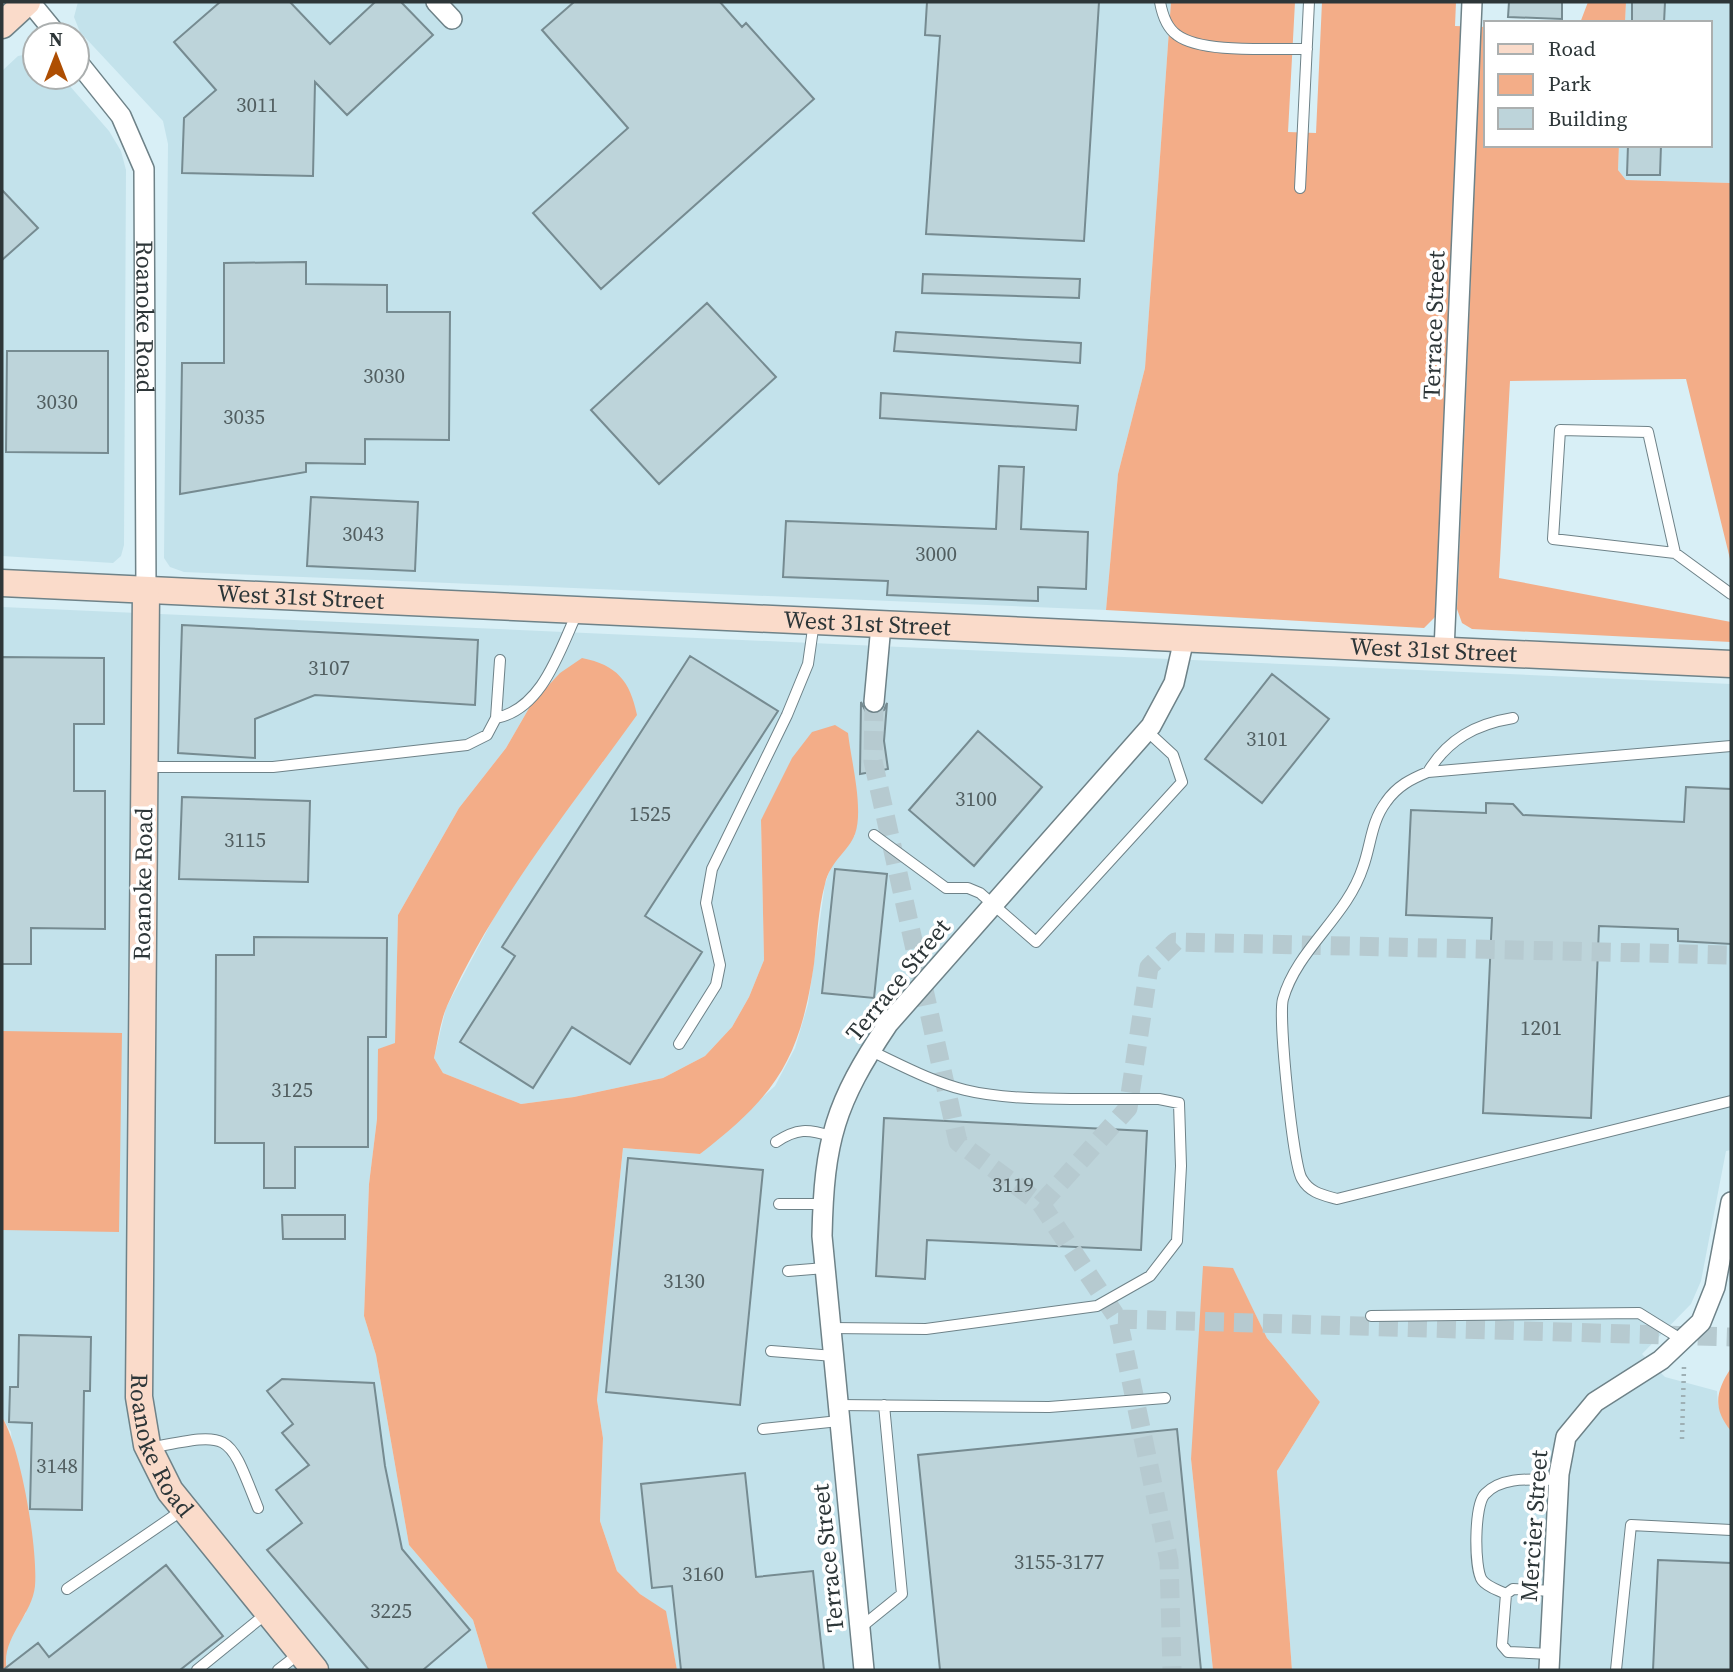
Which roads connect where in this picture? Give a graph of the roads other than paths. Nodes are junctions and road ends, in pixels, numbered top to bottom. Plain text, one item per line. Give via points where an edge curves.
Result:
1 (28, 2) edge
2 (436, 2) edge
3 (1160, 2) edge
4 (1309, 2) edge
5 (1472, 2) edge
6 (452, 19) dead end
7 (45, 21) edge
8 (2, 25) edge
9 (1307, 49) junction
10 (91, 78) edge
11 (1300, 188) dead end
12 (1675, 553) junction
13 (2, 583) edge
14 (146, 591) junction
15 (1731, 594) edge
16 (578, 611) junction
17 (814, 622) junction
18 (881, 625) junction
19 (1184, 639) junction
20 (1444, 651) junction
21 (500, 660) dead end
22 (1731, 664) edge
23 (874, 702) tunnel mouth
24 (496, 718) junction
25 (1513, 718) dead end
26 (1147, 731) junction
27 (1731, 746) edge
28 (144, 767) junction
29 (1428, 772) junction
30 (874, 835) dead end
31 (993, 906) junction
32 (679, 1044) dead end
33 (871, 1051) junction
34 (1731, 1101) edge
35 (831, 1136) junction
36 (776, 1142) dead end
37 (1731, 1202) edge
38 (779, 1204) dead end
39 (823, 1204) junction
40 (825, 1268) junction
41 (788, 1271) dead end
42 (1371, 1316) dead end
43 (831, 1328) junction
44 (1684, 1350) junction
45 (771, 1351) dead end
46 (834, 1356) junction
47 (1165, 1398) dead end
48 (884, 1405) junction
49 (838, 1413) junction
50 (763, 1429) dead end
51 (149, 1448) junction
52 (1558, 1480) junction
53 (185, 1508) junction
54 (258, 1508) dead end
55 (1731, 1530) edge
56 (66, 1589) dead end
57 (1553, 1591) junction
58 (1506, 1594) junction
59 (268, 1612) junction
60 (860, 1628) junction
61 (307, 1661) edge
62 (1550, 1662) edge
63 (197, 1670) edge
64 (278, 1670) edge
65 (864, 1670) edge
66 (1616, 1670) edge

1 - 7 street
1 - 8 main road
2 - 6 street
3 - 9 lane via 1176,35 1203,46
4 - 9 lane
5 - 20 street, Terrace Street
9 - 11 lane
10 - 14 street, Roanoke Road via 121,116 144,169
12 - 12 lane via 1648,432 1560,430 1553,539
12 - 15 lane
13 - 14 main road, West 31st Street
14 - 16 main road, West 31st Street
14 - 28 main road, Roanoke Road
16 - 17 main road, West 31st Street
16 - 24 lane via 531,701 514,714
17 - 18 main road, West 31st Street
17 - 32 lane via 808,664 787,715 712,869 706,903 720,965 716,985
18 - 19 main road, West 31st Street
18 - 23 street
19 - 20 main road, West 31st Street
19 - 26 street, Terrace Street via 1174,683
20 - 22 main road, West 31st Street
21 - 24 lane
24 - 28 lane via 487,735 467,745 273,767
25 - 29 lane via 1480,726 1455,739
26 - 31 street, Terrace Street
26 - 31 lane via 1173,755 1182,782 1035,942
27 - 29 lane
28 - 51 main road, Roanoke Road via 139,1397
29 - 34 lane via 1405,782 1386,801 1351,895 1290,980 1282,1002 1284,1066 1300,1177 1314,1193 1337,1199 1365,1194
30 - 31 lane via 946,888 968,888
31 - 33 street, Terrace Street via 888,1024
33 - 35 street, Terrace Street via 856,1072
33 - 43 lane via 966,1091 1179,1103 1177,1241 1150,1276 1097,1306 926,1329
35 - 36 lane via 809,1129 792,1131
35 - 39 street, Terrace Street
37 - 44 street, Mercier Street via 1715,1287
38 - 39 lane
39 - 40 street, Terrace Street
40 - 41 lane
40 - 43 street, Terrace Street
42 - 44 lane via 1639,1313
43 - 46 street, Terrace Street
44 - 52 street, Mercier Street via 1595,1402 1566,1437
45 - 46 lane
46 - 49 street, Terrace Street
47 - 48 lane via 1049,1407
48 - 49 lane
48 - 60 lane via 902,1594
49 - 50 lane
49 - 60 street, Terrace Street
51 - 53 main road, Roanoke Road via 170,1491
51 - 54 lane via 201,1438 224,1441 237,1455
52 - 57 street, Mercier Street
52 - 58 lane via 1519,1479 1499,1485 1484,1495 1478,1507 1477,1570 1484,1583
53 - 56 lane
53 - 59 main road, Roanoke Road
55 - 66 lane via 1631,1525
57 - 58 lane via 1513,1589
57 - 62 street, Mercier Street
58 - 62 lane via 1502,1645 1508,1652
59 - 61 main road, Roanoke Road
59 - 63 lane
60 - 65 street, Terrace Street
61 - 64 lane

